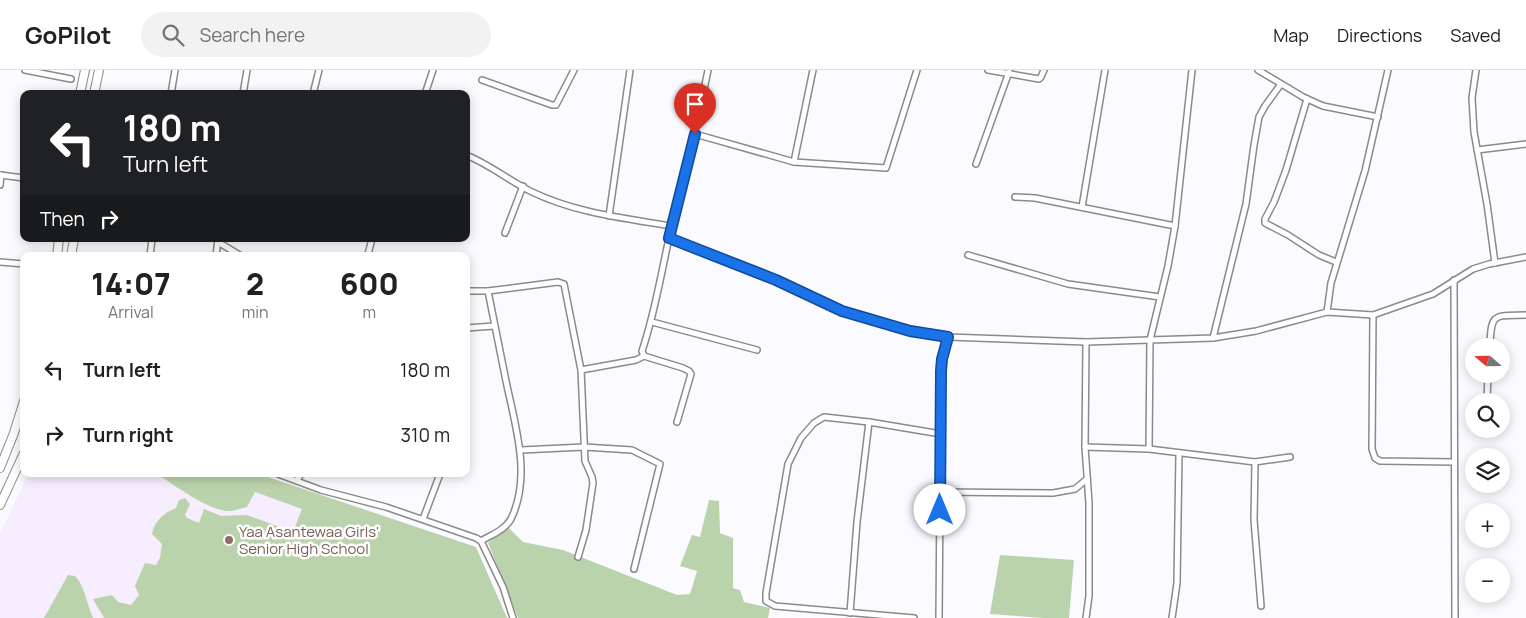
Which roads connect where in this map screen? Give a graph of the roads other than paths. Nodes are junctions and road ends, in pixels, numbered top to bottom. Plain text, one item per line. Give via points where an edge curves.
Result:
1 (25, 70) edge
2 (85, 70) edge
3 (99, 70) edge
4 (175, 70) edge
5 (248, 70) edge
6 (319, 70) edge
7 (433, 70) edge
8 (574, 70) edge
9 (630, 70) edge
10 (707, 70) edge
11 (813, 70) edge
12 (916, 70) edge
13 (988, 70) edge
14 (1044, 70) edge
15 (1104, 70) edge
16 (1192, 70) edge
17 (1258, 70) edge
18 (1388, 70) edge
19 (1476, 70) edge
20 (1009, 72) junction
21 (70, 79) dead end
22 (482, 80) dead end
23 (1281, 84) junction
24 (81, 90) edge
25 (95, 90) edge
26 (172, 90) edge
27 (244, 90) edge
28 (314, 90) edge
29 (426, 90) edge
30 (1307, 99) junction
31 (1378, 117) junction
32 (695, 134) junction
33 (1526, 144) edge
34 (1477, 150) junction
35 (470, 157) edge
36 (794, 162) junction
37 (976, 164) dead end
38 (1, 175) edge
39 (20, 177) edge
40 (0, 185) edge
41 (523, 186) junction
42 (1015, 197) dead end
43 (1082, 207) junction
44 (609, 216) junction
45 (671, 226) junction
46 (1175, 226) junction
47 (505, 234) dead end
48 (669, 238) junction
49 (221, 242) edge
50 (235, 252) edge
51 (968, 255) dead end
52 (1526, 257) edge
53 (0, 262) edge
54 (1336, 262) junction
55 (1495, 263) junction
56 (20, 264) edge
57 (1454, 280) junction
58 (488, 291) junction
59 (470, 292) edge
60 (1160, 297) junction
61 (1327, 312) junction
62 (1373, 315) junction
63 (1526, 315) edge
64 (652, 322) junction
65 (494, 326) junction
66 (470, 328) edge
67 (948, 337) junction
68 (1213, 338) junction
69 (1490, 338) edge
70 (1150, 340) junction
71 (1086, 342) junction
72 (757, 350) dead end
73 (643, 357) junction
74 (581, 370) junction
75 (20, 414) edge
76 (677, 422) dead end
77 (869, 422) junction
78 (941, 434) junction
79 (584, 447) junction
80 (1085, 447) junction
81 (1149, 449) junction
82 (521, 450) junction
83 (1179, 454) junction
84 (1290, 457) dead end
85 (20, 462) edge
86 (1255, 462) junction
87 (1454, 462) junction
88 (0, 468) edge
89 (288, 477) edge
90 (299, 477) edge
91 (439, 477) edge
92 (1087, 479) junction
93 (297, 480) junction
94 (941, 492) junction
95 (0, 505) edge
96 (423, 519) junction
97 (481, 541) junction
98 (578, 557) dead end
99 (634, 569) dead end
100 (1261, 606) dead end
101 (850, 613) junction
102 (513, 618) edge
103 (897, 618) edge
104 (914, 618) edge
105 (939, 618) edge
106 (1086, 618) edge
107 (1172, 618) edge
108 (1455, 618) edge

1 - 21 street
2 - 24 main road
3 - 25 main road
4 - 26 street
5 - 27 street
6 - 28 street
7 - 29 street
8 - 22 street via 556,105
9 - 44 street
10 - 32 street
11 - 36 street
12 - 36 street via 886,168
13 - 20 street
14 - 20 street via 1038,78
15 - 43 street
16 - 46 street
17 - 23 street
18 - 31 street
19 - 34 street via 1472,98
20 - 37 street
23 - 30 street
23 - 68 street via 1259,117 1246,204
30 - 31 street via 1323,106
30 - 54 street via 1286,170 1265,223
31 - 54 street via 1365,171
32 - 36 street
32 - 45 street
33 - 34 street
34 - 55 street
35 - 41 street
38 - 39 street
38 - 40 street
41 - 44 street via 557,202
41 - 47 street
42 - 43 street
43 - 46 street
44 - 45 street
45 - 48 street
46 - 60 street
48 - 64 street
48 - 67 street via 776,280 842,311 910,331
49 - 50 street
51 - 60 street via 1068,284
52 - 55 street
53 - 56 street
54 - 61 street
55 - 57 street via 1473,269
57 - 62 street via 1433,294
57 - 87 street
58 - 59 street
58 - 65 street
58 - 74 street via 558,282 564,284
60 - 70 street
61 - 62 street
61 - 68 street via 1256,331
62 - 87 street via 1372,449 1375,458 1380,461
63 - 69 street via 1495,318
64 - 72 street
64 - 73 street
65 - 66 street
65 - 82 street
67 - 71 street
67 - 78 street via 942,359
68 - 70 street
70 - 71 street
70 - 81 street
71 - 80 street
73 - 74 street
73 - 76 street via 683,368 691,374
74 - 79 street
75 - 88 main road
77 - 78 street
77 - 101 street
77 - 101 street via 824,417 801,438 788,464 766,593 766,600 775,606
78 - 94 street
79 - 82 street
79 - 98 street via 593,483
79 - 99 street via 632,450 660,464
80 - 81 street
80 - 92 street
81 - 83 street
82 - 97 street via 518,498 510,520
83 - 86 street
83 - 107 street via 1177,583
84 - 86 street
85 - 95 main road
86 - 100 street via 1254,520
87 - 108 street
89 - 93 street
90 - 93 street
91 - 96 street
92 - 94 street via 1075,489 1053,493
92 - 106 street via 1089,596
93 - 96 street
94 - 105 street
96 - 97 street
97 - 102 street via 503,587
101 - 103 street
103 - 104 street

